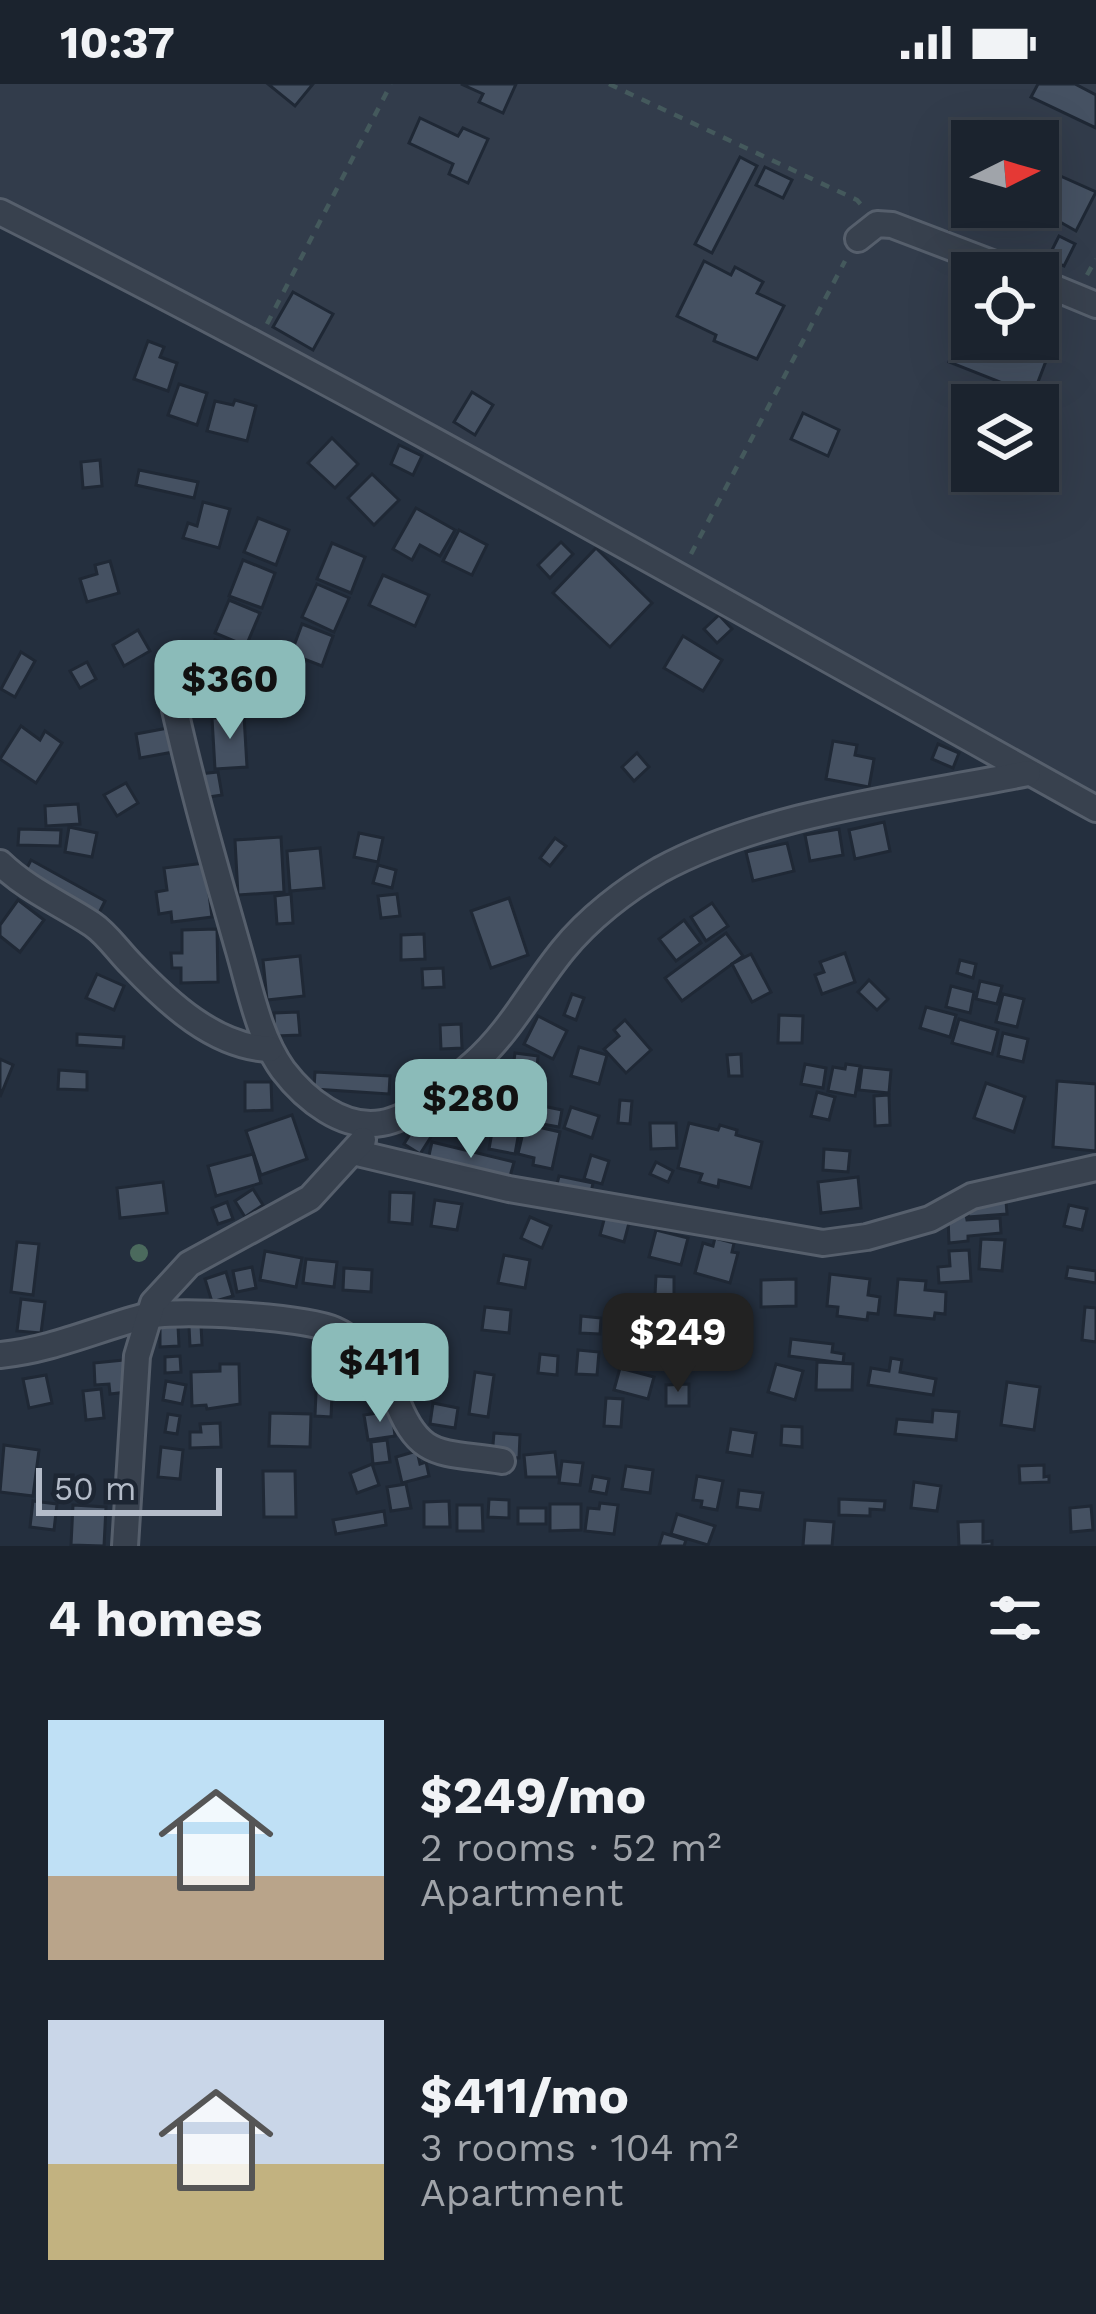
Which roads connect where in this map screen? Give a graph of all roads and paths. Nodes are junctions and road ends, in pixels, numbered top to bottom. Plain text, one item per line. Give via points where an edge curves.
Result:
1 (391, 84) edge
2 (609, 84) edge
3 (0, 212) edge
4 (858, 239) junction
5 (963, 252) edge
6 (1059, 290) edge
7 (1096, 305) edge
8 (257, 343) junction
9 (680, 574) junction
10 (170, 687) dead end
11 (1028, 772) junction
12 (1096, 809) edge
13 (0, 863) edge
14 (270, 1049) junction
15 (377, 1124) junction
16 (352, 1152) junction
17 (1096, 1168) edge
18 (147, 1315) junction
19 (0, 1355) edge
20 (502, 1461) dead end
21 (125, 1546) edge

1 - 8 path
2 - 4 path via 857,200 867,216
3 - 8 street
4 - 5 street via 878,224 892,225
4 - 9 path
6 - 7 street
8 - 9 street
9 - 11 street
10 - 14 street
11 - 12 street
11 - 15 street via 768,829 661,870 564,948 474,1063 400,1118
13 - 14 street via 33,892 96,926 200,1024 235,1044
14 - 15 street via 325,1110
15 - 16 street
16 - 17 street via 509,1189 823,1243
16 - 18 street via 310,1198 189,1264
18 - 19 street via 50,1348
18 - 20 street via 333,1329 380,1362 419,1443
18 - 21 street

